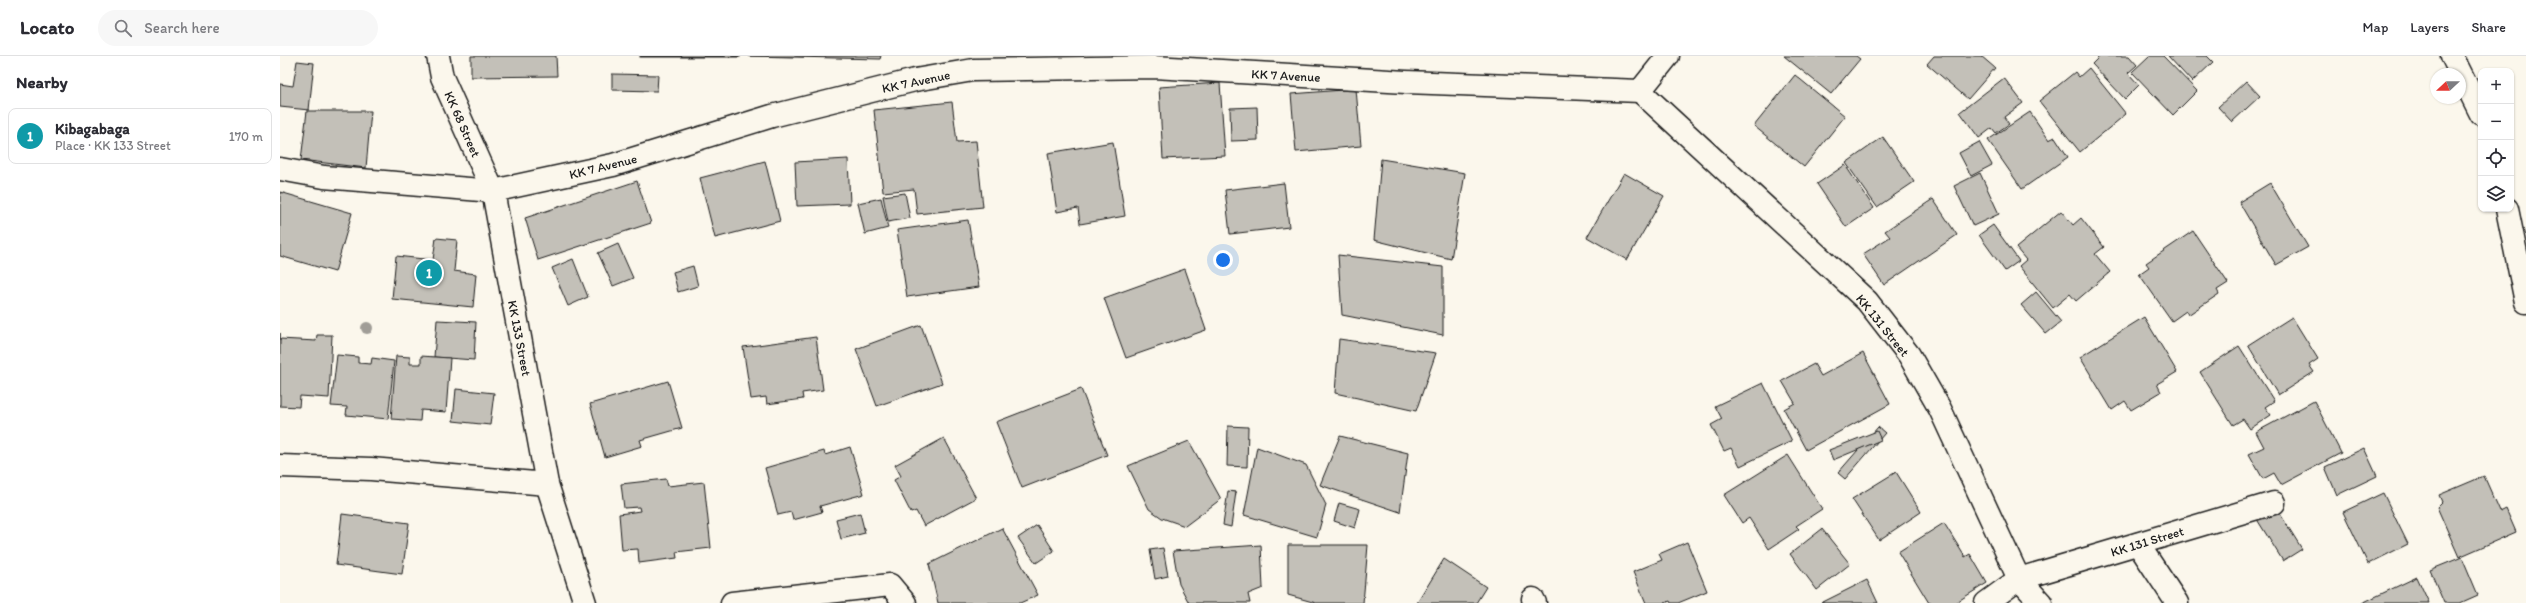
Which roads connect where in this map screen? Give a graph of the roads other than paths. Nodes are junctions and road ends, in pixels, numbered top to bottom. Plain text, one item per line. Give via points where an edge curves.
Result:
1 (438, 56) edge
2 (1668, 56) edge
3 (2452, 56) edge
4 (1640, 92) junction
5 (2478, 108) edge
6 (280, 169) edge
7 (493, 191) junction
8 (2508, 212) edge
9 (2526, 302) edge
10 (280, 466) edge
11 (547, 484) junction
12 (2274, 503) dead end
13 (2138, 544) junction
14 (2019, 578) junction
15 (586, 603) edge
16 (732, 603) edge
17 (904, 603) edge
18 (1986, 603) edge
19 (2041, 603) edge
20 (2177, 603) edge

1 - 7 street, KK 68 Street via 442,77
2 - 4 street
3 - 5 street
4 - 7 street, KK 7 Avenue via 1154,67 973,70 915,80 780,114 613,164
4 - 14 street, KK 131 Street via 1867,301 1909,355 1940,409
6 - 7 street, KK 7 Avenue via 324,177
7 - 11 street, KK 133 Street
8 - 9 street
10 - 11 street via 379,469
11 - 15 street, KK 133 Street
12 - 13 street, KK 131 Street
13 - 14 street, KK 131 Street
13 - 20 street
14 - 18 street, KK 131 Street
14 - 19 street, KK 131 Street
16 - 17 street via 890,585

